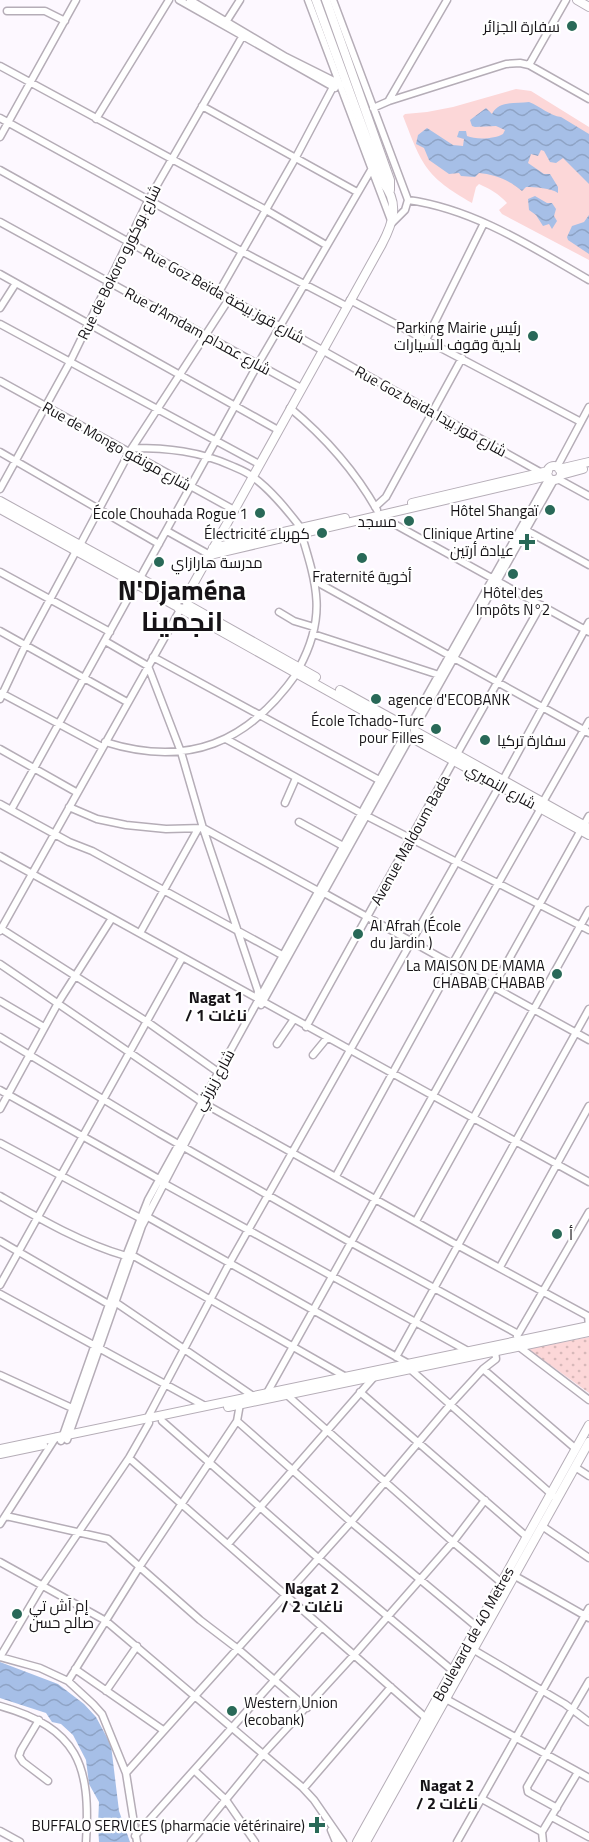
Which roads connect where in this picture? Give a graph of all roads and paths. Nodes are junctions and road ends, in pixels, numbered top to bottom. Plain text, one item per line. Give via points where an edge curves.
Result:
1 (76, 0) edge
2 (169, 0) edge
3 (179, 0) edge
4 (190, 0) edge
5 (240, 0) edge
6 (308, 0) edge
7 (316, 0) edge
8 (326, 0) edge
9 (333, 0) edge
10 (341, 0) edge
11 (447, 0) edge
12 (566, 0) edge
13 (577, 0) edge
14 (589, 7) edge
15 (336, 9) junction
16 (7, 11) dead end
17 (64, 21) junction
18 (226, 22) junction
19 (242, 37) junction
20 (529, 65) junction
21 (0, 66) edge
22 (30, 83) junction
23 (333, 87) junction
24 (345, 90) junction
25 (589, 99) edge
26 (389, 101) junction
27 (202, 106) junction
28 (373, 108) junction
29 (0, 118) edge
30 (96, 119) junction
31 (9, 122) junction
32 (0, 137) edge
33 (296, 158) junction
34 (170, 159) junction
35 (0, 170) edge
36 (371, 170) junction
37 (390, 190) junction
38 (357, 192) junction
39 (148, 199) junction
40 (408, 200) junction
41 (266, 210) junction
42 (0, 222) edge
43 (392, 223) junction
44 (484, 223) junction
45 (128, 241) junction
46 (326, 245) junction
47 (241, 251) junction
48 (0, 273) edge
49 (589, 280) edge
50 (16, 282) junction
51 (109, 282) junction
52 (304, 285) junction
53 (219, 292) junction
54 (229, 298) junction
55 (348, 303) junction
56 (0, 308) edge
57 (89, 323) junction
58 (0, 324) edge
59 (280, 327) junction
60 (206, 335) junction
61 (426, 339) junction
62 (322, 350) junction
63 (462, 358) junction
64 (70, 362) junction
65 (258, 364) junction
66 (180, 374) junction
67 (0, 381) edge
68 (301, 388) junction
69 (46, 406) junction
70 (236, 406) junction
71 (589, 407) edge
72 (290, 408) junction
73 (157, 409) junction
74 (434, 412) junction
75 (580, 422) junction
76 (278, 430) junction
77 (216, 441) junction
78 (131, 450) junction
79 (0, 452) edge
80 (208, 457) junction
81 (16, 461) junction
82 (589, 462) edge
83 (259, 464) junction
84 (589, 467) edge
85 (553, 474) junction
86 (253, 476) junction
87 (191, 487) junction
88 (0, 489) edge
89 (589, 496) edge
90 (0, 501) edge
91 (0, 509) edge
92 (98, 509) junction
93 (234, 510) junction
94 (377, 511) junction
95 (523, 528) junction
96 (167, 531) junction
97 (301, 531) junction
98 (159, 544) junction
99 (78, 548) junction
100 (212, 552) junction
101 (589, 565) edge
102 (0, 572) edge
103 (495, 579) junction
104 (315, 580) junction
105 (138, 581) junction
106 (51, 599) junction
107 (182, 605) junction
108 (541, 605) junction
109 (279, 612) dead end
110 (589, 622) edge
111 (314, 630) junction
112 (0, 631) edge
113 (587, 631) edge
114 (110, 632) junction
115 (105, 641) junction
116 (26, 644) junction
117 (452, 656) junction
118 (153, 657) junction
119 (148, 666) junction
120 (298, 670) junction
121 (439, 675) junction
122 (85, 678) junction
123 (499, 682) junction
124 (1, 695) edge
125 (127, 702) junction
126 (543, 707) junction
127 (261, 716) junction
128 (589, 721) edge
129 (58, 725) junction
130 (409, 732) junction
131 (586, 732) edge
132 (226, 739) junction
133 (104, 744) junction
134 (0, 749) edge
135 (181, 752) junction
136 (456, 757) junction
137 (34, 769) junction
138 (296, 778) junction
139 (379, 780) junction
140 (501, 782) junction
141 (76, 792) junction
142 (285, 803) dead end
143 (0, 804) edge
144 (542, 805) junction
145 (69, 807) junction
146 (11, 810) junction
147 (364, 815) junction
148 (589, 816) edge
149 (299, 822) dead end
150 (585, 828) edge
151 (201, 829) junction
152 (54, 833) junction
153 (589, 835) edge
154 (411, 839) junction
155 (343, 846) junction
156 (0, 856) edge
157 (456, 862) junction
158 (32, 874) junction
159 (498, 884) junction
160 (164, 891) junction
161 (321, 892) junction
162 (539, 904) junction
163 (589, 910) edge
164 (112, 918) junction
165 (367, 918) junction
166 (580, 926) junction
167 (0, 929) edge
168 (237, 930) junction
169 (589, 930) edge
170 (140, 933) junction
171 (412, 941) junction
172 (282, 955) junction
173 (182, 958) junction
174 (453, 963) junction
175 (0, 964) edge
176 (75, 976) junction
177 (493, 987) junction
178 (260, 1000) junction
179 (0, 1001) edge
180 (58, 1003) junction
181 (534, 1009) junction
182 (589, 1009) edge
183 (294, 1019) junction
184 (146, 1021) junction
185 (44, 1027) junction
186 (306, 1027) junction
187 (576, 1032) junction
188 (0, 1037) edge
189 (327, 1038) junction
190 (589, 1040) edge
191 (277, 1044) dead end
192 (351, 1051) junction
193 (129, 1052) junction
194 (30, 1054) junction
195 (313, 1055) dead end
196 (218, 1072) junction
197 (393, 1074) junction
198 (0, 1090) edge
199 (8, 1094) junction
200 (433, 1096) junction
201 (102, 1100) junction
202 (204, 1103) junction
203 (589, 1106) edge
204 (0, 1109) edge
205 (473, 1119) junction
206 (82, 1136) junction
207 (514, 1141) junction
208 (0, 1143) edge
209 (180, 1145) junction
210 (293, 1153) junction
211 (557, 1165) junction
212 (336, 1176) junction
213 (61, 1177) junction
214 (161, 1181) junction
215 (589, 1182) edge
216 (0, 1196) edge
217 (269, 1196) junction
218 (376, 1199) junction
219 (589, 1212) edge
220 (143, 1217) junction
221 (38, 1218) junction
222 (416, 1221) junction
223 (249, 1230) junction
224 (0, 1241) edge
225 (350, 1242) junction
226 (457, 1245) junction
227 (19, 1252) junction
228 (129, 1256) junction
229 (230, 1264) junction
230 (500, 1267) junction
231 (332, 1275) junction
232 (0, 1285) edge
233 (434, 1288) junction
234 (543, 1291) junction
235 (0, 1294) edge
236 (210, 1299) junction
237 (112, 1303) junction
238 (312, 1310) junction
239 (588, 1315) edge
240 (416, 1323) junction
241 (589, 1326) edge
242 (589, 1332) edge
243 (517, 1341) junction
244 (97, 1347) junction
245 (292, 1347) junction
246 (184, 1348) junction
247 (466, 1350) junction
248 (495, 1351) junction
249 (396, 1357) junction
250 (409, 1367) junction
251 (483, 1370) junction
252 (0, 1375) edge
253 (346, 1377) junction
254 (374, 1377) junction
255 (165, 1384) junction
256 (267, 1392) junction
257 (360, 1392) junction
258 (287, 1395) junction
259 (253, 1396) junction
260 (589, 1400) edge
261 (240, 1404) junction
262 (450, 1405) junction
263 (205, 1407) junction
264 (72, 1408) junction
265 (148, 1421) junction
266 (162, 1421) junction
267 (237, 1421) junction
268 (589, 1425) edge
269 (327, 1432) junction
270 (61, 1438) junction
271 (418, 1442) junction
272 (589, 1442) edge
273 (0, 1449) edge
274 (576, 1449) junction
275 (0, 1454) edge
276 (129, 1458) junction
277 (209, 1461) junction
278 (575, 1467) junction
279 (293, 1471) junction
280 (589, 1476) edge
281 (384, 1481) junction
282 (554, 1496) junction
283 (485, 1500) junction
284 (182, 1503) junction
285 (261, 1507) junction
286 (6, 1516) junction
287 (351, 1522) junction
288 (0, 1524) edge
289 (542, 1526) junction
290 (79, 1533) junction
291 (527, 1537) junction
292 (453, 1542) junction
293 (228, 1544) junction
294 (318, 1558) junction
295 (589, 1558) edge
296 (0, 1562) edge
297 (140, 1566) junction
298 (515, 1576) junction
299 (420, 1581) junction
300 (505, 1585) junction
301 (42, 1586) junction
302 (285, 1596) junction
303 (589, 1608) edge
304 (387, 1616) junction
305 (587, 1616) edge
306 (106, 1621) junction
307 (322, 1627) junction
308 (477, 1628) junction
309 (136, 1646) junction
310 (238, 1649) junction
311 (474, 1650) junction
312 (354, 1655) junction
313 (0, 1657) edge
314 (75, 1669) junction
315 (455, 1674) junction
316 (274, 1679) junction
317 (68, 1681) junction
318 (589, 1681) edge
319 (391, 1688) junction
320 (542, 1690) junction
321 (106, 1691) junction
322 (195, 1696) junction
323 (446, 1699) junction
324 (0, 1706) edge
325 (307, 1708) junction
326 (573, 1709) junction
327 (426, 1718) junction
328 (39, 1720) junction
329 (589, 1722) edge
330 (231, 1727) junction
331 (164, 1730) junction
332 (516, 1738) junction
333 (264, 1753) junction
334 (546, 1755) junction
335 (194, 1770) junction
336 (578, 1772) junction
337 (126, 1773) junction
338 (589, 1778) edge
339 (48, 1781) dead end
340 (304, 1788) junction
341 (482, 1798) junction
342 (226, 1800) junction
343 (556, 1808) junction
344 (552, 1817) junction
345 (329, 1824) junction
346 (0, 1831) edge
347 (542, 1832) junction
348 (589, 1837) edge
349 (136, 1839) edge
350 (20, 1842) edge
351 (86, 1842) edge
352 (191, 1842) edge
353 (255, 1842) edge
354 (336, 1842) edge
355 (343, 1842) edge
356 (357, 1842) edge
357 (366, 1842) edge
358 (457, 1842) edge
359 (543, 1842) edge

1 - 17 street
2 - 30 street
3 - 19 street
4 - 18 street
5 - 18 street
6 - 24 street
7 - 24 main road
8 - 37 main road via 390,180
9 - 15 street
10 - 15 street
11 - 26 street
12 - 20 street
13 - 14 main road
15 - 28 street
16 - 17 street via 45,11
17 - 22 street
18 - 24 street
19 - 23 street
19 - 27 street, Rue de Bokoro شارع بوكورو
20 - 25 street
20 - 26 street via 506,64
21 - 22 street
22 - 30 street
22 - 31 street
23 - 24 street
23 - 33 street
24 - 36 street
24 - 37 main road via 383,183
26 - 28 street
27 - 33 street
27 - 34 street, Rue de Bokoro شارع بوكورو
28 - 40 street
29 - 31 street
30 - 34 street
31 - 32 street
31 - 39 street
33 - 38 street
33 - 41 street
34 - 39 street, Rue de Bokoro شارع بوكورو
34 - 41 street
35 - 45 street, Rue Goz Beïda شارع قوز بيضة
36 - 38 street
36 - 43 street
37 - 43 main road
38 - 46 street
39 - 45 street, Rue de Bokoro شارع بوكورو
39 - 47 street
40 - 43 street via 405,210
40 - 44 street via 435,204
41 - 46 street
41 - 47 street
42 - 51 street, Rue d'Amdam شارع عمدام
43 - 55 main road
44 - 49 street
44 - 61 street
45 - 51 street, Rue de Bokoro شارع بوكورو
45 - 53 street, Rue Goz Beïda شارع قوز بيضة
46 - 52 street
47 - 52 street
47 - 53 street
48 - 50 street
50 - 56 street
50 - 57 street
51 - 57 street, Rue de Bokoro شارع بوكورو
51 - 60 street, Rue d'Amdam شارع عمدام
52 - 55 street
52 - 59 street
53 - 54 street, Rue Goz Beïda شارع قوز بيضة
54 - 59 street, Rue Goz Beïda شارع قوز بيضة
54 - 60 street
55 - 61 street
55 - 62 main road
57 - 64 street, Rue de Bokoro شارع بوكورو
57 - 66 street
58 - 64 street
59 - 62 street, Rue Goz Beïda شارع قوز بيضة
59 - 65 street
60 - 65 street, Rue d'Amdam شارع عمدام
60 - 66 street
61 - 63 street
62 - 68 main road
62 - 74 street, Rue Goz beida شارع قوز بيدا
63 - 74 street
63 - 75 street
64 - 69 street, Rue de Bokoro شارع بوكورو
64 - 73 street
65 - 68 street, Rue d'Amdam شارع عمدام
65 - 70 street
66 - 70 street
66 - 73 street
67 - 69 street, Rue de Mongo شارع مونقو
68 - 72 main road
69 - 78 street, Rue de Mongo شارع مونقو
69 - 81 street, Rue de Bokoro شارع بوكورو
70 - 76 street
70 - 77 street
71 - 75 street
72 - 76 main road
72 - 94 street via 332,447
73 - 77 street
73 - 78 street
74 - 85 street, Rue Goz beida شارع قوز بيدا
74 - 94 street
75 - 85 street
76 - 83 main road
77 - 80 street
77 - 83 street
78 - 80 street via 186,451
78 - 87 street, Rue de Mongo شارع مونقو
78 - 92 street
79 - 81 street
80 - 86 street
80 - 87 street
81 - 88 street, Rue de Bokoro شارع بوكورو
81 - 92 street
82 - 85 main road
83 - 86 main road
84 - 85 main road
85 - 89 street, Rue Goz beida شارع قوز بيدا
85 - 94 main road
85 - 95 street
86 - 93 main road
86 - 97 street
87 - 93 street, Rue de Mongo شارع مونقو
87 - 96 street
90 - 99 main road
91 - 99 main road
92 - 98 street
92 - 99 street
93 - 100 main road
94 - 97 main road
94 - 103 street
95 - 101 street
95 - 103 street
96 - 98 street
96 - 100 street
97 - 100 main road
97 - 104 street
98 - 105 street
99 - 105 main road, شارع النميري
99 - 106 street
100 - 107 main road
102 - 106 street
103 - 108 street
103 - 117 street
104 - 111 street
104 - 117 street
105 - 107 main road, شارع النميري
105 - 114 street
106 - 114 street
106 - 116 street
107 - 118 street
107 - 120 main road, شارع النميري
108 - 113 street
108 - 123 street, Avenue Maldoum Bada
109 - 111 street
110 - 113 street
111 - 120 street
111 - 121 street
112 - 116 street
113 - 126 street
114 - 115 street
115 - 119 street
115 - 122 street
116 - 122 street
116 - 124 street
117 - 121 street
117 - 123 street
117 - 130 street
118 - 119 street
118 - 127 street
119 - 125 street
119 - 135 street
120 - 127 street
120 - 130 main road, شارع النميري
121 - 130 street
122 - 125 street
122 - 129 street
123 - 126 street
123 - 136 street, Avenue Maldoum Bada
124 - 129 street
125 - 133 street
126 - 131 street
126 - 140 street
127 - 132 street
127 - 139 street
128 - 131 street
129 - 133 street
129 - 137 street
130 - 136 main road, شارع النميري
130 - 139 street, شارع زيزرتي
130 - 147 street, شارع زيزرتي
131 - 144 street
132 - 135 street
132 - 138 street
133 - 135 street
133 - 141 street
134 - 137 street
135 - 151 street
136 - 140 main road, شارع النميري
136 - 154 street, Avenue Maldoum Bada
137 - 141 street
137 - 146 street
138 - 142 street
138 - 147 street
139 - 147 street, شارع زيزرتي
140 - 144 main road, شارع النميري
140 - 157 street
141 - 145 street
143 - 146 street
144 - 150 main road, شارع النميري
144 - 159 street
145 - 151 street via 97,819 126,825
145 - 152 street
146 - 152 street
147 - 154 street
147 - 155 street, شارع زيزرتي
147 - 161 street, شارع زيزرتي
148 - 150 street
149 - 155 street
150 - 153 main road, شارع النميري
150 - 162 street
151 - 160 street
151 - 161 street
151 - 168 street
152 - 158 street
152 - 160 street
154 - 157 street
154 - 165 street, Avenue Maldoum Bada
155 - 161 street, شارع زيزرتي
156 - 158 street
157 - 159 street
157 - 171 street
158 - 164 street
158 - 167 street
159 - 162 street
159 - 174 street
160 - 168 street
160 - 170 street
161 - 165 street
161 - 172 street, شارع زيزرتي
161 - 178 street, شارع زيزرتي
162 - 166 street
162 - 177 street
163 - 166 street
164 - 170 street
164 - 176 street
165 - 171 street
165 - 186 street, Avenue Maldoum Bada
166 - 169 street
166 - 181 street
167 - 176 street
168 - 172 street
168 - 178 street
170 - 173 street
171 - 174 street
171 - 192 street
172 - 178 street, شارع زيزرتي
173 - 178 street
173 - 184 street
174 - 177 street
174 - 197 street
175 - 180 street
176 - 180 street
176 - 184 street
177 - 181 street
177 - 200 street
178 - 183 street
178 - 196 street, شارع زيزرتي
178 - 202 street, شارع زيزرتي
179 - 185 street
180 - 185 street
180 - 193 street
181 - 187 street
181 - 205 street
182 - 187 street
183 - 186 street
183 - 191 street
184 - 193 street
184 - 196 street
185 - 194 street
186 - 189 street
187 - 190 street
187 - 207 street
188 - 194 street
189 - 192 street
189 - 195 street
192 - 197 street
192 - 210 street
193 - 201 street
193 - 202 street
194 - 199 street
194 - 201 street
196 - 202 street, شارع زيزرتي
197 - 200 street
197 - 212 street
198 - 199 street
199 - 204 street
199 - 206 street
200 - 205 street
200 - 218 street
201 - 206 street
201 - 209 street
202 - 209 street, شارع زيزرتي
202 - 210 street
203 - 211 street
205 - 207 street
205 - 222 street
206 - 213 street
206 - 214 street
207 - 211 street
207 - 226 street
208 - 213 street
209 - 214 street, شارع زيزرتي
209 - 217 street
210 - 212 street
210 - 217 street
211 - 215 street
211 - 230 street
212 - 218 street
213 - 220 street
213 - 221 street
214 - 220 street, شارع زيزرتي
214 - 223 street
216 - 221 street
217 - 223 street
217 - 225 street
218 - 222 street
218 - 225 street
219 - 234 street
220 - 228 street, شارع زيزرتي
220 - 229 street
221 - 227 street
221 - 228 street
222 - 226 street
223 - 229 street
223 - 231 street
224 - 227 street
225 - 231 street
225 - 233 street
226 - 230 street
226 - 233 street
227 - 232 street
227 - 237 street
228 - 236 street
228 - 237 street, شارع زيزرتي
229 - 236 street
229 - 238 street
230 - 234 street
231 - 238 street
231 - 240 street
233 - 240 street
233 - 243 street
234 - 239 street
234 - 243 street
235 - 244 street
236 - 245 street
236 - 246 street
237 - 244 street, شارع زيزرتي
237 - 246 street
238 - 245 street
238 - 249 street
239 - 241 street
240 - 247 street
240 - 249 street
241 - 243 main road
242 - 243 main road
243 - 247 main road
243 - 248 main road
243 - 260 street
244 - 255 street
244 - 264 street, شارع زيزرتي
244 - 270 street, شارع زيزرتي
245 - 253 street
245 - 256 street
246 - 255 street
246 - 259 street
247 - 250 main road
248 - 250 main road
248 - 251 street via 496,1359
249 - 250 street
250 - 253 main road
250 - 254 main road
250 - 262 street
251 - 262 street
251 - 274 street
252 - 264 street
253 - 256 main road
254 - 257 street
254 - 258 main road
255 - 263 street
255 - 265 street
256 - 259 main road
257 - 269 street
257 - 271 street
258 - 261 main road
258 - 269 street
259 - 263 main road
261 - 266 main road
261 - 267 street
262 - 271 street
262 - 282 street
263 - 265 main road
264 - 270 street, شارع زيزرتي
265 - 266 main road
265 - 270 main road
265 - 276 street
266 - 277 street
267 - 277 street
267 - 279 street
268 - 274 main road, Boulevard de 40 Metres
269 - 279 street
269 - 281 street
270 - 273 main road
270 - 275 main road
270 - 286 street
271 - 281 street
271 - 283 street
272 - 278 main road, Boulevard de 40 Metres
274 - 282 main road, Boulevard de 40 Metres
276 - 284 street
276 - 290 street
277 - 284 street
277 - 285 street
278 - 280 street
278 - 282 main road, Boulevard de 40 Metres
279 - 285 street
279 - 287 street
281 - 287 street
281 - 292 street
282 - 289 main road, Boulevard de 40 Metres
282 - 291 main road, Boulevard de 40 Metres
283 - 291 street
283 - 292 street
284 - 293 street
284 - 297 street
285 - 293 street
285 - 294 street
286 - 288 street
286 - 290 street
287 - 294 street
287 - 299 street
289 - 295 street
289 - 298 main road, Boulevard de 40 Metres
290 - 297 street via 108,1539
290 - 301 street
291 - 300 main road, Boulevard de 40 Metres
292 - 299 street
292 - 300 street
293 - 302 street
294 - 302 street
294 - 304 street
296 - 301 street
297 - 306 street
297 - 310 street
298 - 300 main road, Boulevard de 40 Metres
298 - 305 street
299 - 304 street
299 - 308 street
300 - 308 main road, Boulevard de 40 Metres
300 - 311 main road, Boulevard de 40 Metres
301 - 306 street
301 - 313 street
302 - 307 street
302 - 310 street
303 - 305 street
304 - 312 street
304 - 315 street
305 - 320 street
306 - 309 street
306 - 314 street
307 - 312 street
307 - 316 street
308 - 315 main road, Boulevard de 40 Metres
309 - 321 street
309 - 322 street
310 - 316 street
310 - 322 street
311 - 315 main road, Boulevard de 40 Metres
311 - 320 street
312 - 319 street
312 - 325 street
313 - 317 street
314 - 317 street
314 - 321 street
315 - 323 main road, Boulevard de 40 Metres
315 - 327 main road, Boulevard de 40 Metres
316 - 325 street
316 - 330 street
317 - 337 street via 102,1714
318 - 326 street
319 - 327 street
319 - 340 street
320 - 326 street
320 - 332 street
321 - 331 street
322 - 330 street
322 - 331 street
323 - 332 street
323 - 357 main road, Boulevard de 40 Metres
324 - 328 street
325 - 333 street
326 - 329 street
326 - 334 street
327 - 356 main road, Boulevard de 40 Metres
328 - 339 street via 19,1756
328 - 351 street via 62,1737 78,1762 88,1814
330 - 333 street
330 - 335 street
331 - 337 street
332 - 334 street
332 - 341 street
333 - 340 street
333 - 342 street
334 - 336 street
334 - 343 street via 527,1790
335 - 342 street
335 - 349 street
336 - 338 street
336 - 343 street
337 - 349 street
340 - 345 street
341 - 347 street
341 - 358 street
342 - 352 street
342 - 353 street
343 - 344 street
344 - 347 street
344 - 348 street
345 - 354 street
345 - 355 street
346 - 350 street
347 - 359 street

